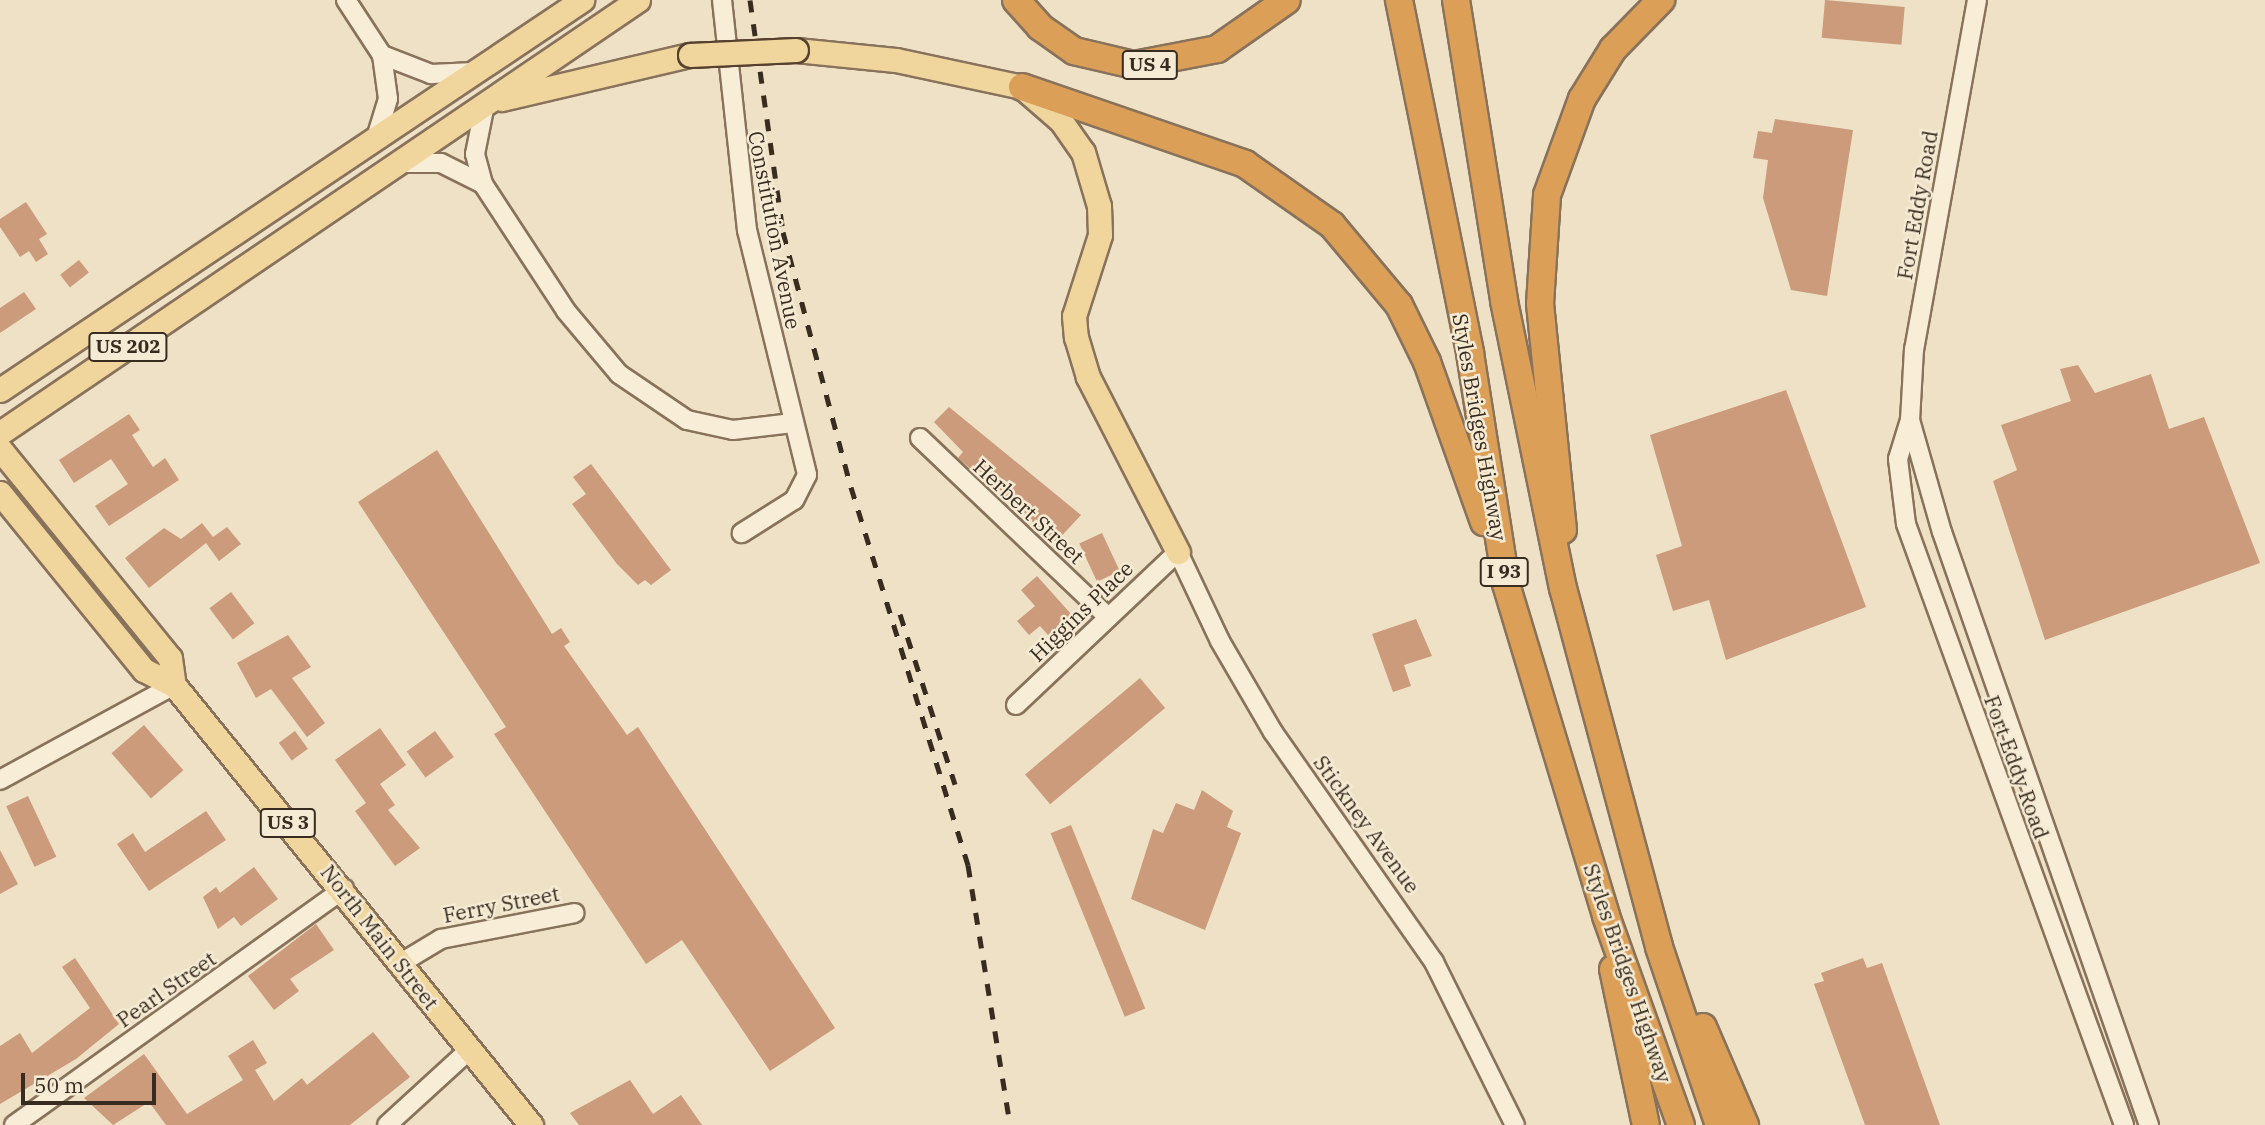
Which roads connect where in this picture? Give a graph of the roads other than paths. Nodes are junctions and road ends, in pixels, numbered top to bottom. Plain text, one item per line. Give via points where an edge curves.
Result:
1 (346, 0) edge
2 (582, 0) edge
3 (638, 0) edge
4 (722, 0) edge
5 (1016, 0) edge
6 (1287, 0) edge
7 (1399, 0) edge
8 (1456, 0) edge
9 (1661, 0) edge
10 (1977, 0) edge
11 (382, 55) junction
12 (474, 72) junction
13 (1022, 87) junction
14 (485, 104) junction
15 (376, 138) junction
16 (397, 163) junction
17 (483, 184) junction
18 (0, 390) edge
19 (1910, 420) junction
20 (793, 423) junction
21 (0, 433) edge
22 (920, 438) dead end
23 (0, 449) edge
24 (0, 493) edge
25 (742, 533) dead end
26 (1178, 552) junction
27 (1506, 584) junction
28 (1563, 588) junction
29 (1108, 617) junction
30 (174, 685) junction
31 (1016, 705) dead end
32 (0, 780) edge
33 (1630, 848) junction
34 (344, 889) junction
35 (575, 913) dead end
36 (1606, 916) junction
37 (401, 963) junction
38 (468, 1051) junction
39 (15, 1125) edge
40 (387, 1125) edge
41 (531, 1125) edge
42 (1515, 1125) edge
43 (1646, 1125) edge
44 (1681, 1125) edge
45 (1719, 1125) edge
46 (1745, 1125) edge
47 (2124, 1125) edge
48 (2149, 1125) edge

1 - 11 street
2 - 12 main road, US 202
3 - 14 main road, US 202
4 - 20 street, Constitution Avenue via 739,181
5 - 6 highway, US 4 via 1040,27 1074,51 1134,65 1217,49
7 - 27 highway, Styles Bridges Highway / I 93 via 1469,354
8 - 28 highway, Styles Bridges Highway / I 93 via 1504,301
9 - 28 highway via 1613,49 1582,99 1555,162 1541,232 1539,304 1563,498
10 - 19 street, Fort Eddy Road via 1914,349
11 - 12 street via 431,75
11 - 15 street via 388,99
12 - 15 main road, US 202
13 - 14 main road, bridge via 895,60 796,50 690,55
13 - 26 main road via 1061,121 1083,152 1100,234 1074,316 1076,337 1088,377
13 - 27 highway via 1236,160 1332,225 1399,305 1427,362
14 - 16 main road, US 202
14 - 17 street via 475,154
15 - 18 main road, US 202
16 - 17 street via 442,163
16 - 21 main road, US 202
17 - 20 street via 566,311 644,396 712,428
19 - 47 street, Fort Eddy Road via 1898,459 1906,524
19 - 48 street, Fort Eddy Road via 1972,621
20 - 25 street, Constitution Avenue via 806,467 804,488
22 - 29 street, Herbert Street
23 - 30 main road, North Main Street / US 3 via 170,658
24 - 30 main road, North Main Street / US 3 via 144,670
26 - 29 street, Higgins Place
26 - 42 street, Stickney Avenue via 1220,641 1273,732 1434,962
27 - 36 highway, Styles Bridges Highway / I 93
28 - 33 highway, Styles Bridges Highway / I 93
29 - 31 street, Higgins Place
30 - 32 street
30 - 34 main road, North Main Street / US 3
33 - 45 highway, Styles Bridges Highway / I 93
33 - 46 highway
34 - 37 main road, North Main Street / US 3
34 - 39 street, Pearl Street
35 - 37 street, Ferry Street via 440,939
36 - 43 highway via 1624,1044
36 - 44 highway, Styles Bridges Highway / I 93
37 - 38 main road, North Main Street / US 3
38 - 40 street
38 - 41 main road, North Main Street / US 3

